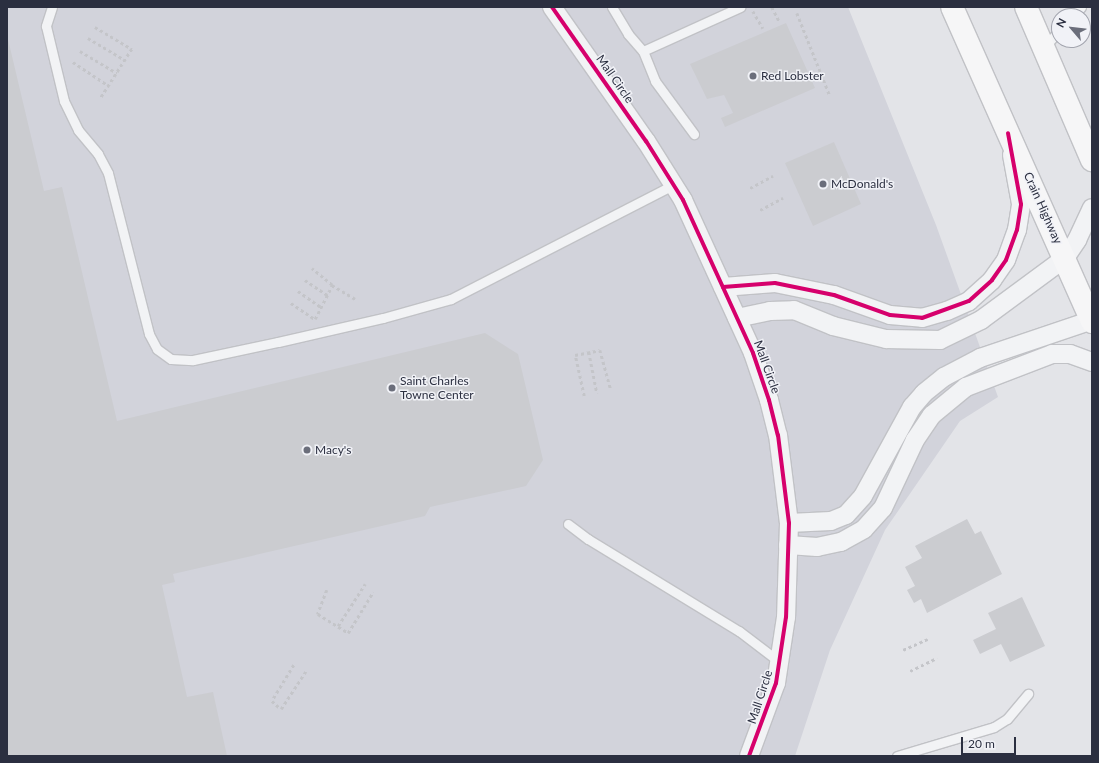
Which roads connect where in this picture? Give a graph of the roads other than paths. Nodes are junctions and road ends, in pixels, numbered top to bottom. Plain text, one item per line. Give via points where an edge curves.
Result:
1 (52, 7) edge
2 (552, 7) edge
3 (612, 7) edge
4 (740, 7) edge
5 (952, 7) edge
6 (1026, 7) edge
7 (1051, 40) edge
8 (1044, 47) junction
9 (643, 51) junction
10 (1008, 133) junction
11 (694, 134) dead end
12 (1092, 160) edge
13 (674, 185) junction
14 (1092, 208) edge
15 (1065, 258) junction
16 (723, 287) junction
17 (737, 318) junction
18 (1092, 321) edge
19 (1092, 362) edge
20 (568, 524) dead end
21 (789, 524) junction
22 (788, 545) junction
23 (781, 662) junction
24 (1028, 694) dead end
25 (749, 756) edge
26 (897, 756) edge

1 - 13 lane via 46,26 64,101 78,130 98,154 108,173 149,334 157,348 171,359 193,360 278,342 383,318 451,299
2 - 13 street, Mall Circle
3 - 9 lane via 628,34
4 - 9 lane
5 - 10 highway, Crain Highway
6 - 8 highway
7 - 8 lane
8 - 12 highway
9 - 11 lane via 655,82
10 - 15 highway, Crain Highway
10 - 16 street via 1021,204 1017,230 1006,260 992,280 969,301 922,318 890,315 834,295 775,283
13 - 16 street, Mall Circle
14 - 15 street via 1077,240
15 - 17 street via 982,320 940,340 886,339 833,326 794,310
15 - 18 highway, Crain Highway
16 - 17 street, Mall Circle
17 - 21 street, Mall Circle via 753,353 778,436
18 - 21 street via 980,358 944,377 924,393 912,407 863,496 846,514 831,521
19 - 22 street via 1070,354 1052,354 966,387 932,415 915,440 883,508 864,529 841,542 817,547
20 - 23 lane via 588,539 738,631
21 - 22 street, Mall Circle
22 - 23 street, Mall Circle via 786,617
23 - 25 street, Mall Circle via 769,705
24 - 26 lane via 1007,720 994,727

